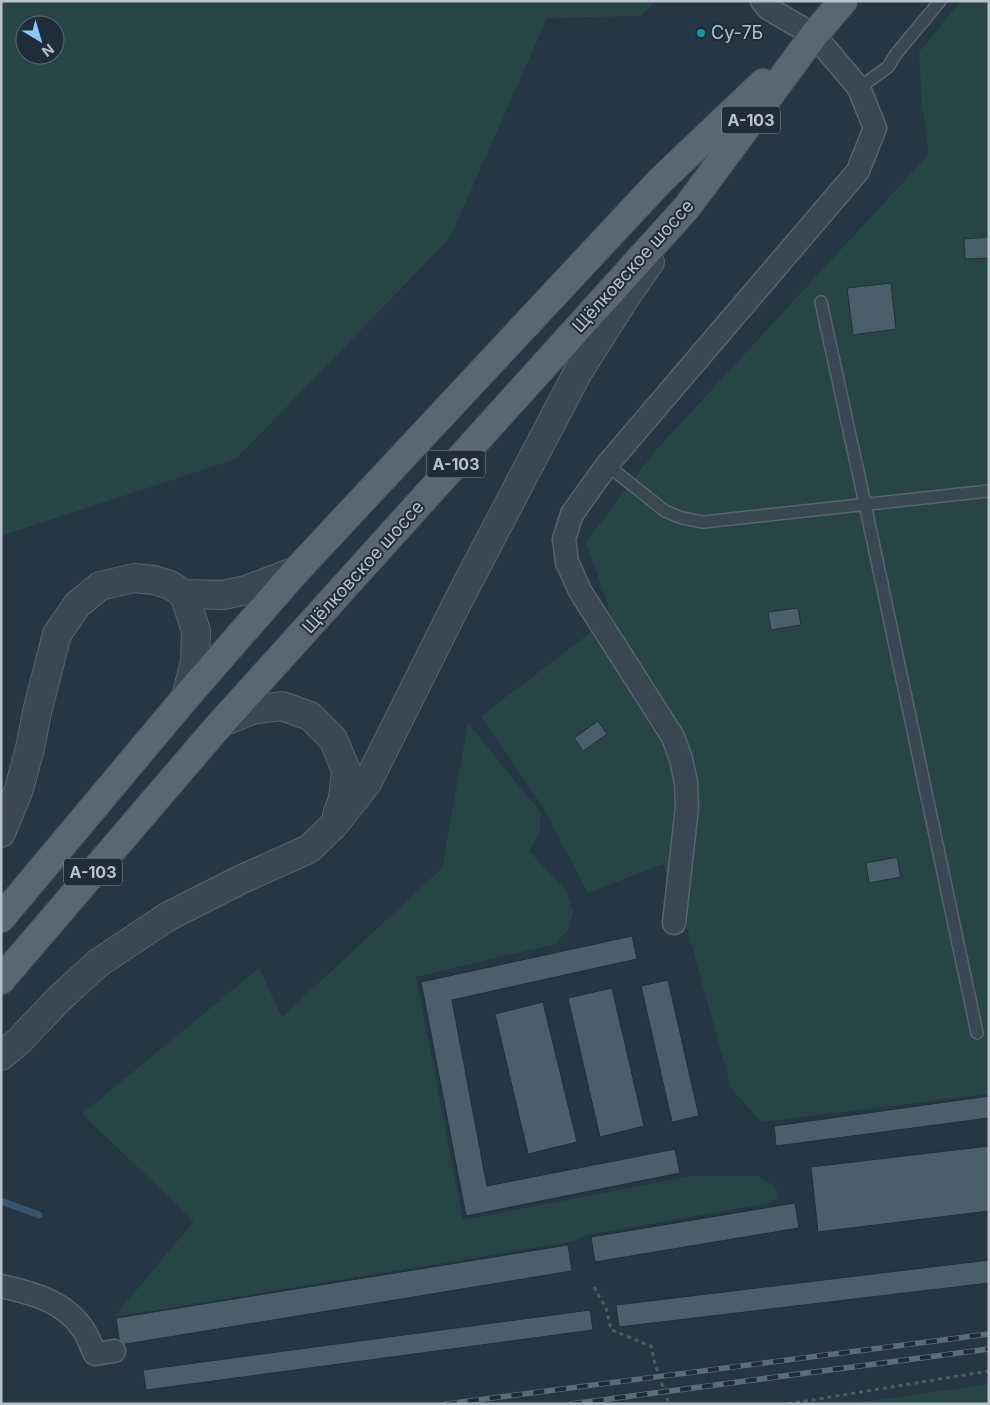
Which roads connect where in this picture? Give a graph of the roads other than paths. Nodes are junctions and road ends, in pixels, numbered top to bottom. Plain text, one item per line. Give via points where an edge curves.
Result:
1 (762, 1) edge
2 (843, 1) edge
3 (940, 1) edge
4 (814, 35) junction
5 (859, 88) junction
6 (688, 206) junction
7 (821, 302) dead end
8 (607, 465) junction
9 (989, 491) edge
10 (865, 504) junction
11 (296, 571) junction
12 (184, 594) junction
13 (186, 697) junction
14 (223, 722) junction
15 (333, 826) junction
16 (1, 833) edge
17 (1, 918) edge
18 (674, 923) dead end
19 (1, 980) edge
20 (977, 1034) dead end
21 (1, 1056) edge
22 (1, 1286) edge
23 (114, 1350) dead end

1 - 4 street via 769,9
2 - 4 main road, Щёлковское шоссе / А-103
3 - 5 lane via 888,67
4 - 5 street
4 - 6 main road, Щёлковское шоссе / А-103
4 - 11 main road, Щёлковское шоссе / А-103 via 660,181
5 - 8 street via 875,128 858,171
6 - 14 main road, Щёлковское шоссе / А-103
6 - 15 street via 578,372 367,783
7 - 10 lane
8 - 10 lane via 665,511 703,522
8 - 18 street via 572,514 564,539 567,562 580,591 672,738 681,759 687,807
9 - 10 lane
10 - 20 lane
11 - 12 street via 246,590 222,595
11 - 13 main road, Щёлковское шоссе / А-103
12 - 13 street via 196,631 195,662
12 - 16 street via 170,585 134,578 100,586 77,605 58,634 19,789
13 - 17 main road, Щёлковское шоссе / А-103
14 - 15 street via 252,710 282,706 310,716 333,739 346,770 343,799
14 - 19 main road, Щёлковское шоссе / А-103
15 - 21 street via 309,849 167,917 98,963
22 - 23 street via 35,1294 66,1310 82,1329 95,1354

